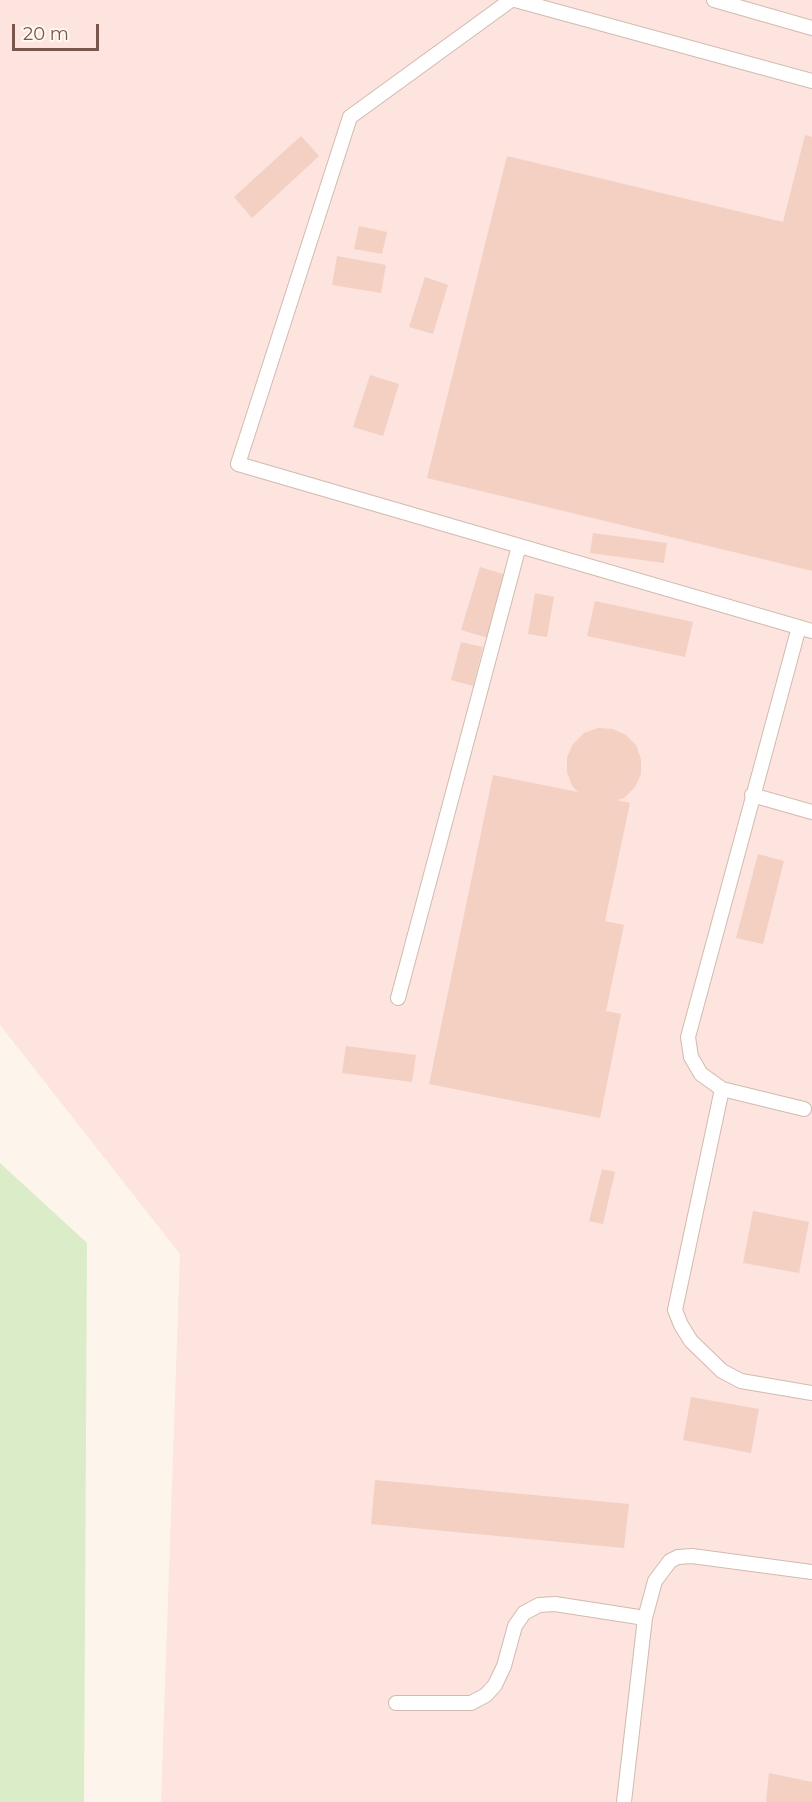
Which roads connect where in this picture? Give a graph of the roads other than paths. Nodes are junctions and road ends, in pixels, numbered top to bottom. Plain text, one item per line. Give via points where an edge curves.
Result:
1 (513, 0) edge
2 (714, 0) edge
3 (812, 28) edge
4 (812, 81) edge
5 (519, 546) junction
6 (805, 629) edge
7 (752, 795) junction
8 (812, 812) edge
9 (398, 998) dead end
10 (722, 1089) junction
11 (804, 1109) dead end
12 (812, 1393) edge
13 (812, 1572) edge
14 (645, 1618) junction
15 (396, 1703) dead end
16 (624, 1802) edge

1 - 4 lane
1 - 5 lane via 350,117 238,464
2 - 3 lane
5 - 6 lane
5 - 9 lane
6 - 7 lane
7 - 8 lane
7 - 10 lane via 688,1037 691,1057 700,1074
10 - 11 lane
10 - 12 lane via 675,1310 691,1341 722,1371 741,1381
13 - 14 lane via 678,1557 670,1561 655,1581
14 - 15 lane via 539,1605 524,1613 515,1626 504,1666 486,1695 471,1703
14 - 16 lane

